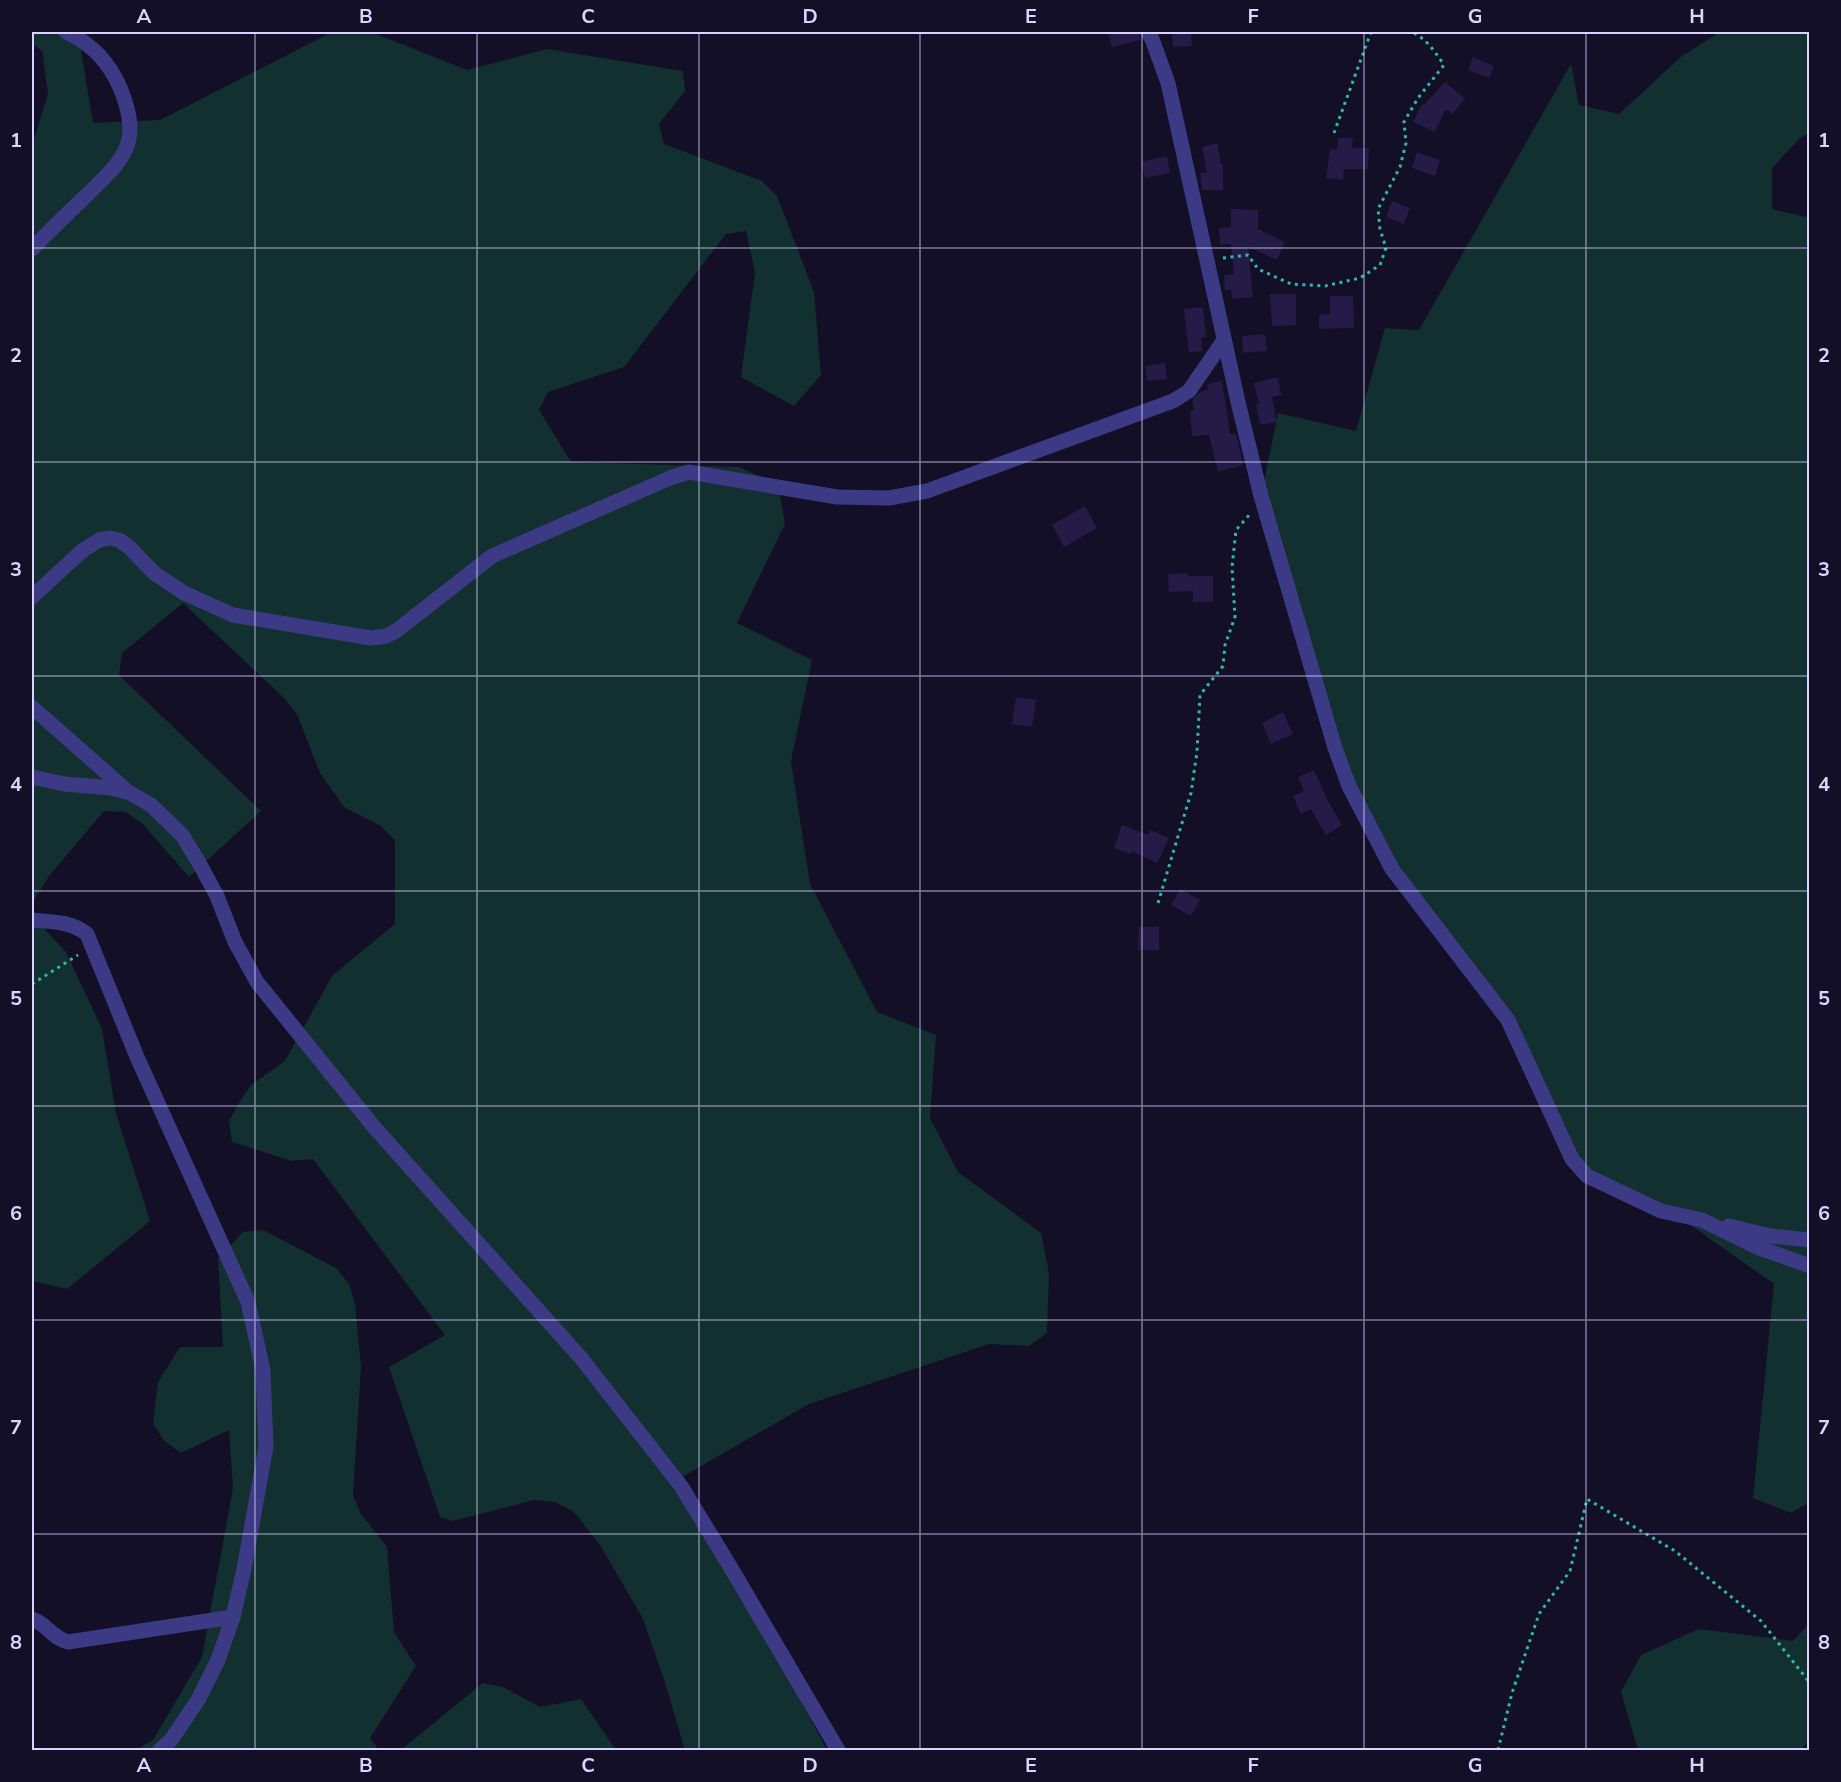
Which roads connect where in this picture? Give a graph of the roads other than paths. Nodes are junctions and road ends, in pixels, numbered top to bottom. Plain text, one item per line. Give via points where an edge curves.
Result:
1 (66, 32) edge
2 (1148, 32) edge
3 (32, 249) edge
4 (1224, 340) junction
5 (32, 597) edge
6 (32, 707) edge
7 (32, 777) edge
8 (130, 792) junction
9 (32, 920) edge
10 (1702, 1221) junction
11 (1809, 1240) edge
12 (1809, 1266) edge
13 (233, 1617) junction
14 (32, 1619) edge
15 (160, 1750) edge
16 (838, 1750) edge

1 - 3 street via 82,39 113,72 128,108 128,144 108,176
2 - 4 street via 1168,83
4 - 5 street via 1188,391 1173,400 927,491 889,498 837,497 689,472 670,478 492,556 386,636 371,638 233,615 184,593 154,573 129,547 111,538 99,540 82,551
4 - 10 street via 1261,496 1335,748 1349,786 1392,869 1508,1020 1572,1159 1587,1176 1662,1211
6 - 8 street
7 - 8 street
8 - 16 street via 151,805 182,835 217,896 235,942 257,982 374,1127 581,1358 681,1486
9 - 13 street via 68,923 87,934 137,1057 248,1302 263,1370 266,1447
10 - 11 street
10 - 12 street
13 - 14 street via 68,1642
13 - 15 street via 198,1700

